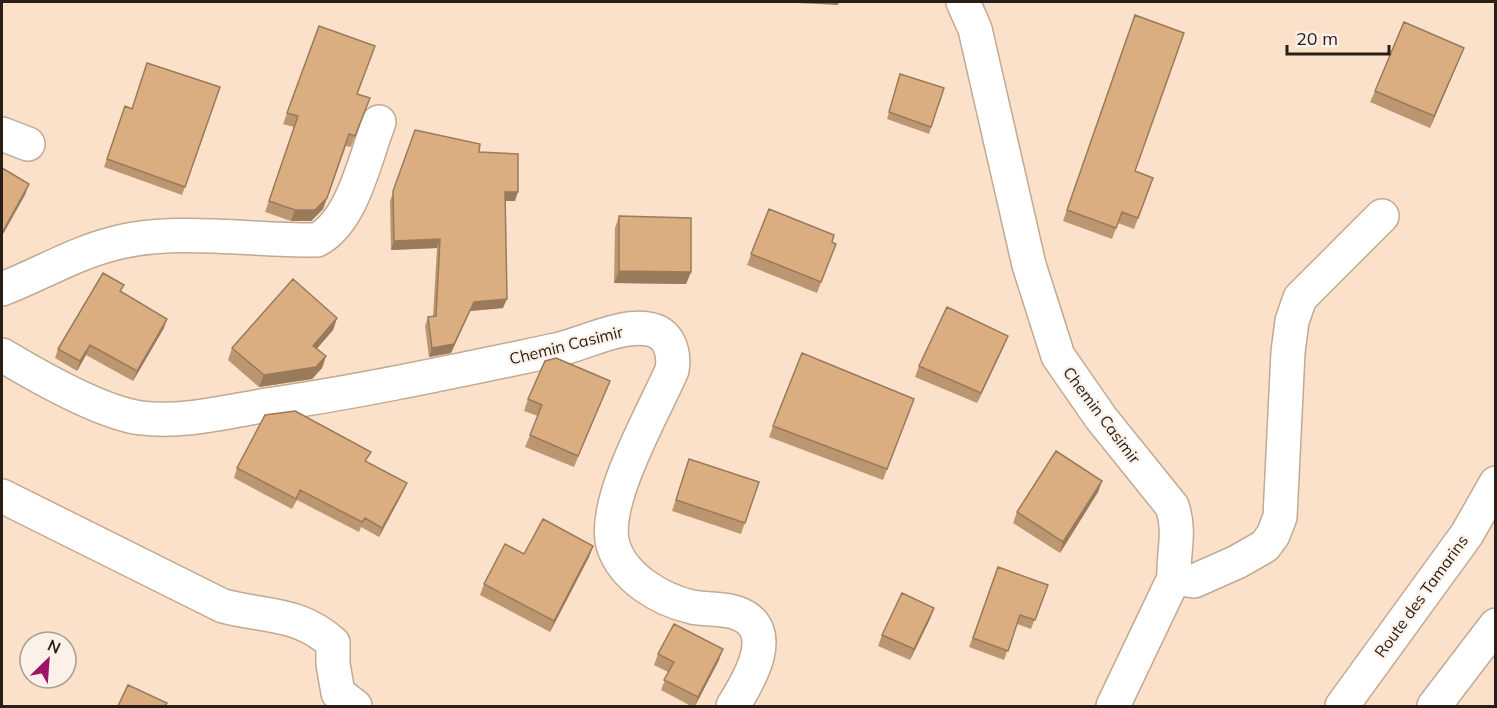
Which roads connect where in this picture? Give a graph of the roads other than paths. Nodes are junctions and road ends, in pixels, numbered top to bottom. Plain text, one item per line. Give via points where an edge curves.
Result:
1 (963, 2) edge
2 (379, 122) dead end
3 (1382, 216) dead end
4 (2, 289) edge
5 (2, 355) edge
6 (1496, 483) edge
7 (2, 496) edge
8 (1174, 578) junction
9 (1496, 625) edge
10 (355, 706) edge
11 (734, 706) edge
12 (1113, 706) edge
13 (1342, 706) edge
14 (1434, 706) edge

1 - 8 main road, Chemin Casimir via 975,29 1029,265 1058,356 1101,418 1172,506 1178,523
2 - 4 main road via 345,212 330,233 317,240 153,236 80,254
3 - 8 main road via 1300,298 1292,321 1287,352 1280,518 1273,535 1265,546 1206,576 1194,581
5 - 11 main road, Chemin Casimir via 108,409 173,420 360,391 564,348 629,329 656,331 670,345 674,356 672,370 624,474 612,544 624,567 665,598 693,607 738,613 749,619 760,640 758,656
6 - 13 main road, Route des Tamarins via 1467,534
7 - 10 main road via 223,606 284,616 316,628 333,643 338,693
8 - 12 main road, Chemin Casimir
9 - 14 main road

